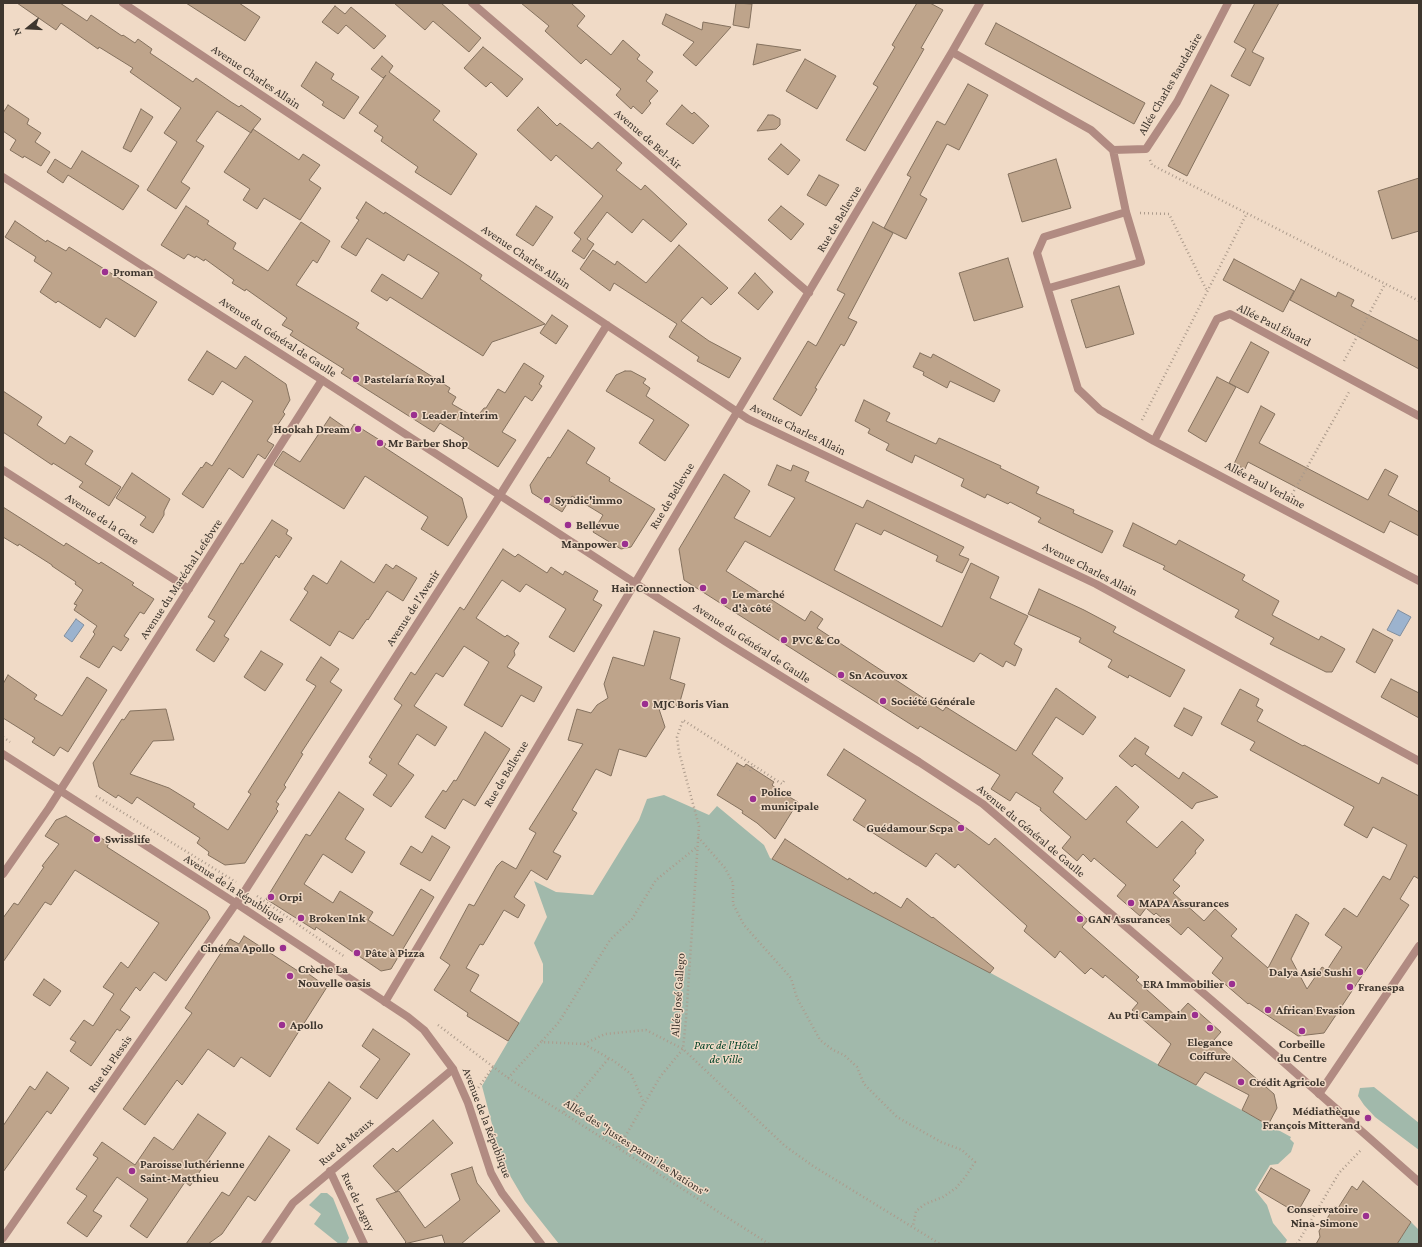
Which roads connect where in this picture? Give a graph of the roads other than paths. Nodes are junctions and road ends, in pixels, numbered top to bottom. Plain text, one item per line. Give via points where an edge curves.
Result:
1 (123, 3) edge
2 (472, 3) edge
3 (980, 3) edge
4 (1228, 3) edge
5 (952, 52) junction
6 (1113, 150) junction
7 (3, 176) edge
8 (1126, 212) junction
9 (1049, 288) junction
10 (809, 293) junction
11 (607, 325) junction
12 (322, 380) junction
13 (737, 411) junction
14 (1419, 416) edge
15 (1154, 440) junction
16 (3, 470) edge
17 (499, 495) junction
18 (1419, 581) edge
19 (634, 583) junction
20 (189, 589) junction
21 (3, 754) edge
22 (1419, 761) edge
23 (59, 791) junction
24 (3, 874) edge
25 (237, 904) junction
26 (1419, 946) edge
27 (385, 1002) junction
28 (453, 1069) junction
29 (1319, 1094) junction
30 (330, 1171) junction
31 (1419, 1182) edge
32 (3, 1238) edge
33 (265, 1244) edge
34 (364, 1244) edge
35 (541, 1244) edge

1 - 11 street, Avenue Charles Allain
2 - 10 street, Avenue de Bel-Air
3 - 5 street, Rue de Bellevue
4 - 6 street, Allée Charles Baudelaire via 1176,102 1146,149
5 - 6 street via 1091,130
5 - 10 street, Rue de Bellevue
6 - 8 street
7 - 12 street, Avenue du Général de Gaulle
8 - 9 street, Allée Paul Verlaine via 1044,237 1037,253
8 - 9 street via 1141,262
9 - 15 street, Allée Paul Verlaine via 1078,389 1100,410
10 - 13 street, Rue de Bellevue
11 - 13 street, Avenue Charles Allain
11 - 17 street, Avenue de l'Avenir
12 - 17 street, Avenue du Général de Gaulle
12 - 20 street, Avenue du Maréchal Lefebvre
13 - 19 street, Rue de Bellevue
13 - 22 street, Avenue Charles Allain via 748,419 1096,584
14 - 15 street, Allée Paul Éluard via 1230,314 1217,319
15 - 18 street, Allée Paul Verlaine
16 - 20 street, Avenue de la Gare
17 - 19 street, Avenue du Général de Gaulle
17 - 25 street, Avenue de l'Avenir
19 - 27 street, Rue de Bellevue
19 - 29 street, Avenue du Général de Gaulle via 983,804
20 - 23 street, Avenue du Maréchal Lefebvre
21 - 23 street, Avenue de la République
23 - 24 street, Avenue du Maréchal Lefebvre
23 - 25 street, Avenue de la République
25 - 27 street, Avenue de la République
25 - 32 street, Rue du Plessis
26 - 29 street
27 - 28 street, Avenue de la République via 424,1030
28 - 30 street, Rue de Meaux
28 - 35 street, Avenue de la République via 468,1103 491,1173 502,1193
29 - 31 street, Avenue du Général de Gaulle
30 - 33 street, Rue de Meaux via 293,1203
30 - 34 street, Rue de Lagny

